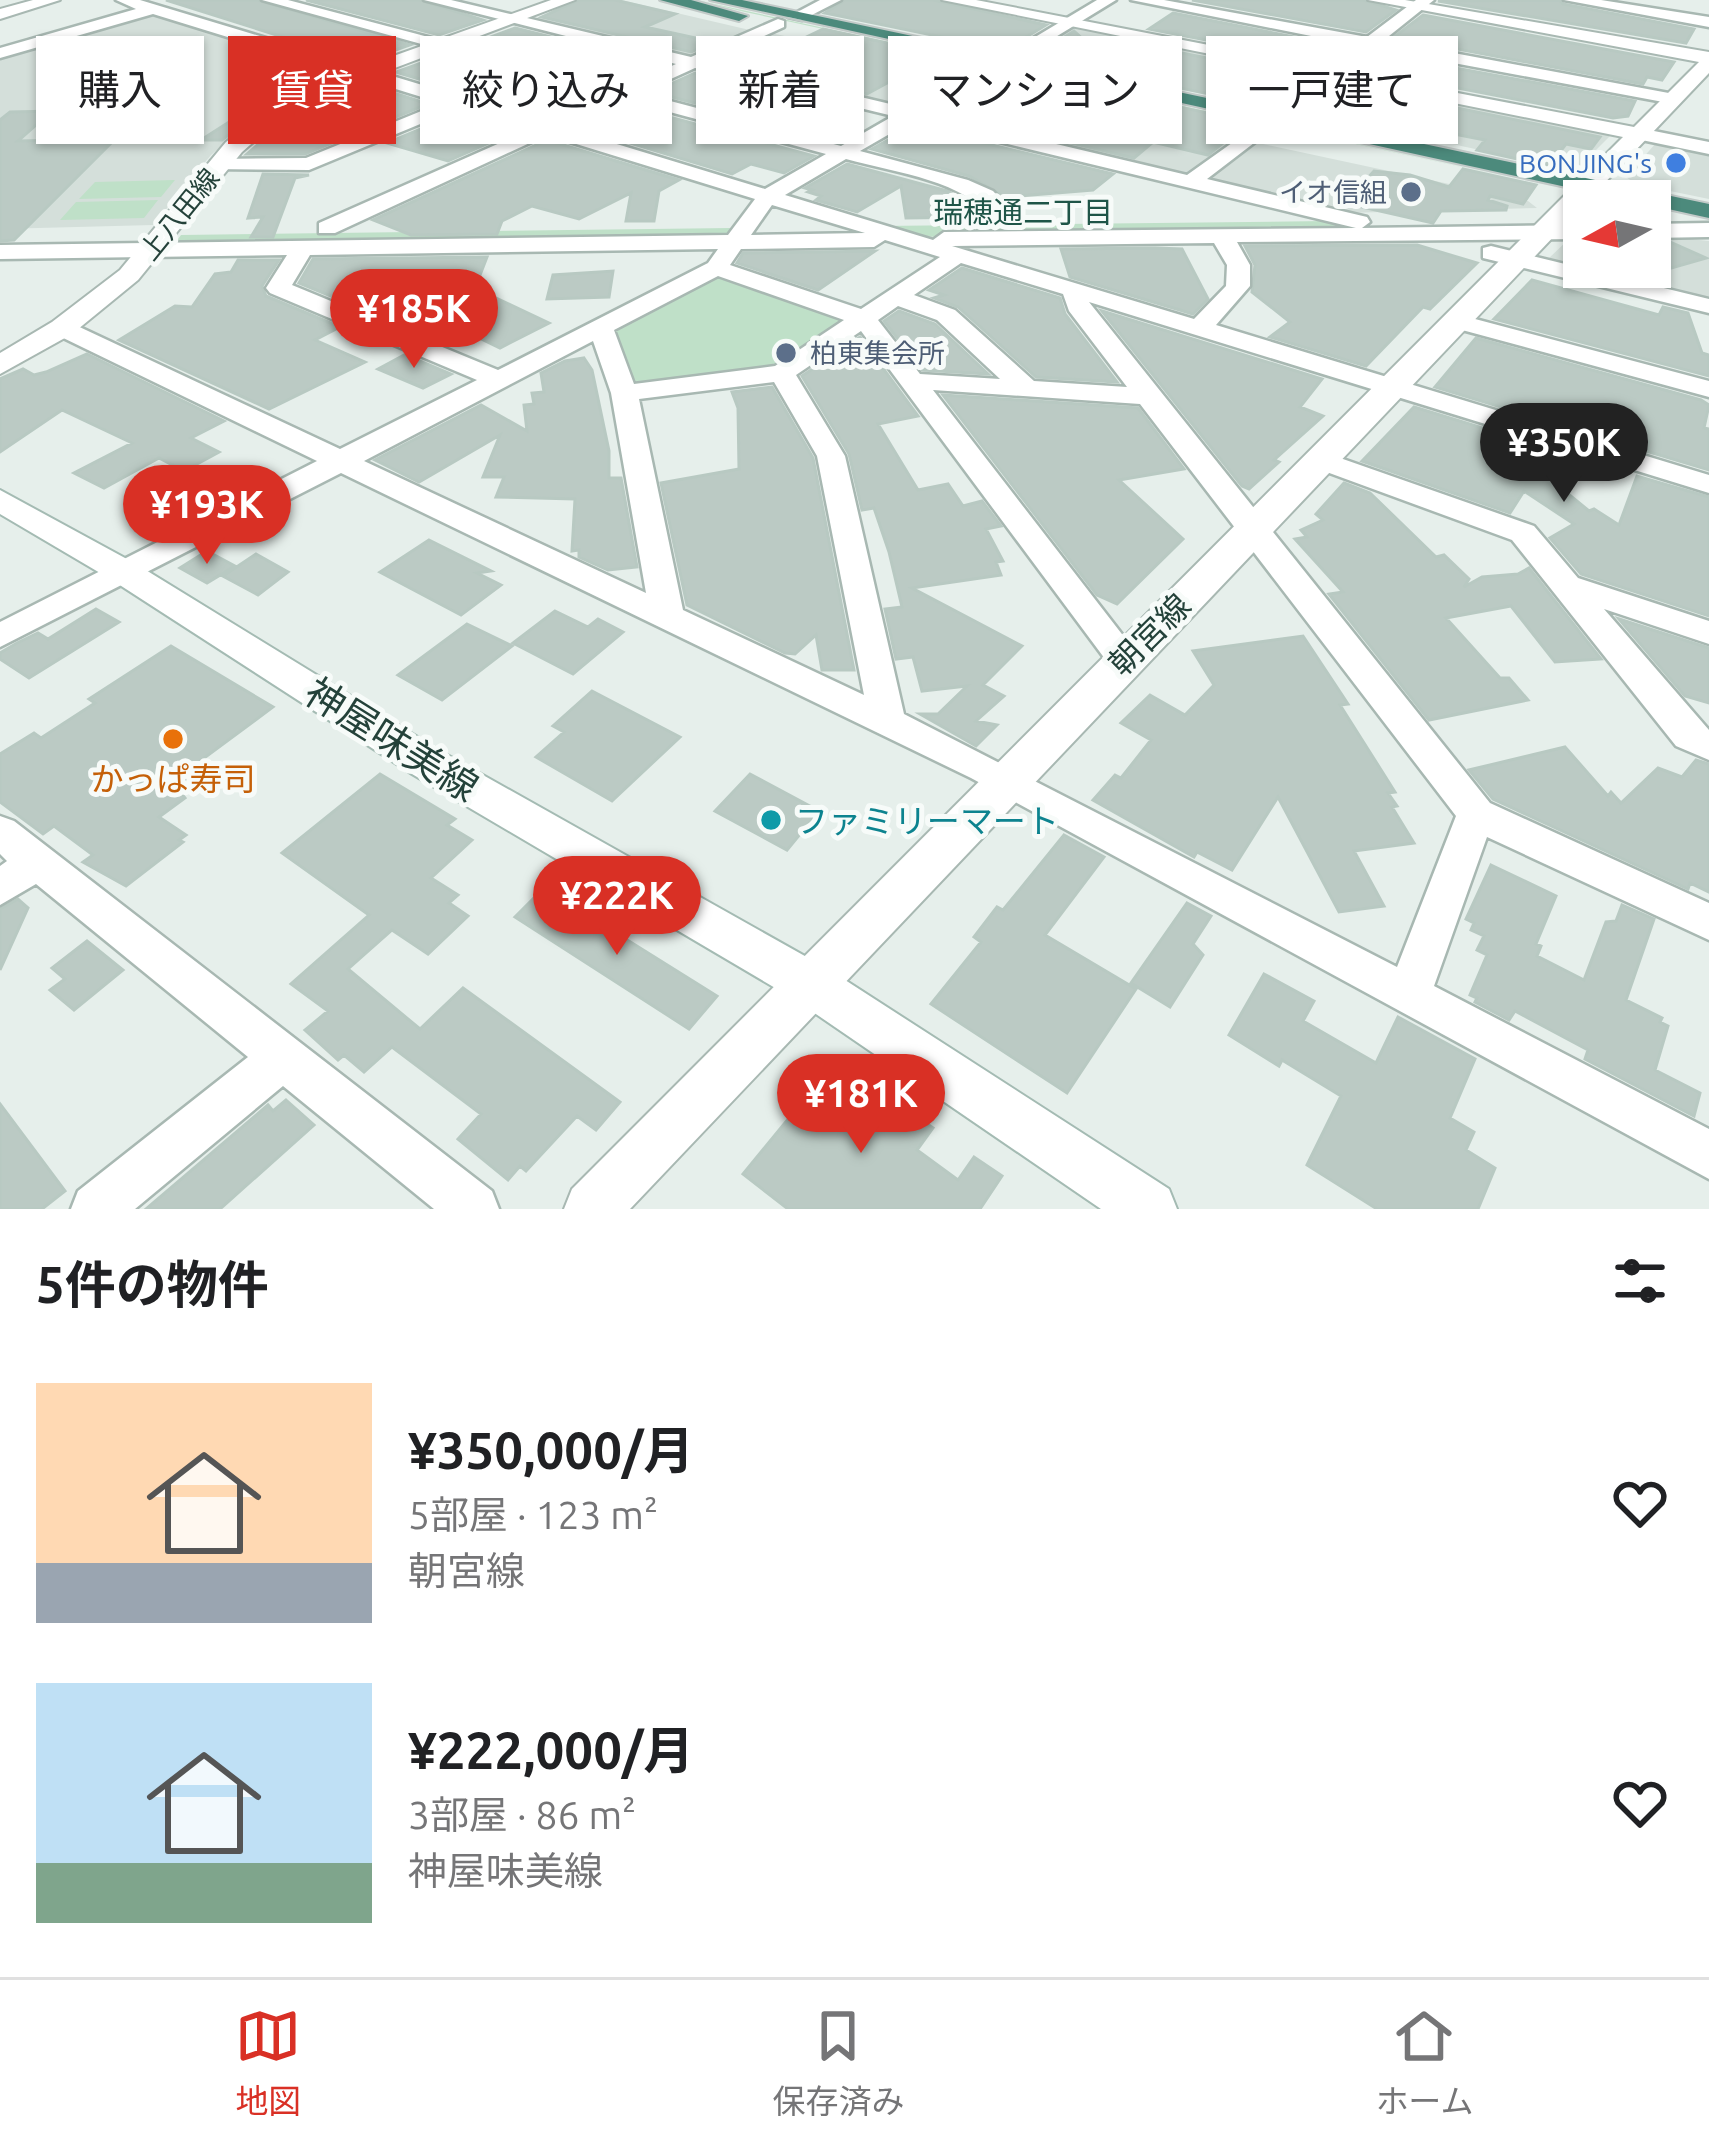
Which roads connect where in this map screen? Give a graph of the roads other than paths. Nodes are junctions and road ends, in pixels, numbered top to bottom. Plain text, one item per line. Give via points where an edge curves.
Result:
1 (52, 0) edge
2 (124, 0) edge
3 (433, 0) edge
4 (567, 0) edge
5 (668, 0) edge
6 (718, 0) edge
7 (833, 0) edge
8 (950, 0) edge
9 (1108, 0) edge
10 (1139, 0) edge
11 (1376, 0) edge
12 (1572, 0) edge
13 (289, 2) edge
14 (1422, 4) edge
15 (153, 9) junction
16 (0, 14) edge
17 (512, 19) junction
18 (787, 20) junction
19 (1709, 22) edge
20 (1069, 23) junction
21 (218, 28) junction
22 (244, 36) edge
23 (466, 36) edge
24 (1046, 36) edge
25 (1334, 36) edge
26 (1381, 36) edge
27 (420, 39) edge
28 (888, 42) edge
29 (1206, 50) edge
30 (0, 53) edge
31 (1458, 59) edge
32 (1709, 60) edge
33 (694, 62) junction
34 (672, 72) edge
35 (1673, 98) junction
36 (1458, 99) edge
37 (672, 108) edge
38 (888, 109) edge
39 (420, 118) edge
40 (888, 128) edge
41 (1639, 134) junction
42 (241, 144) edge
43 (512, 144) edge
44 (599, 144) edge
45 (1032, 144) edge
46 (1239, 144) edge
47 (1332, 144) edge
48 (1709, 148) edge
49 (841, 154) junction
50 (218, 166) junction
51 (1598, 180) edge
52 (1190, 182) junction
53 (768, 196) junction
54 (1709, 211) edge
55 (1671, 213) edge
56 (1332, 215) junction
57 (1563, 217) edge
58 (1007, 218) junction
59 (1563, 218) edge
60 (1563, 218) edge
61 (1563, 218) edge
62 (1671, 219) edge
63 (848, 220) junction
64 (1563, 220) edge
65 (922, 226) junction
66 (327, 228) junction
67 (1709, 228) edge
68 (1671, 230) edge
69 (743, 232) junction
70 (0, 233) edge
71 (1408, 233) junction
72 (1221, 236) junction
73 (159, 241) junction
74 (303, 248) junction
75 (0, 252) edge
76 (958, 255) junction
77 (716, 268) junction
78 (1671, 283) edge
79 (1074, 289) junction
80 (896, 297) junction
81 (1709, 306) edge
82 (865, 319) junction
83 (1460, 322) junction
84 (1200, 327) junction
85 (62, 328) junction
86 (601, 328) junction
87 (0, 365) edge
88 (782, 373) junction
89 (500, 380) junction
90 (913, 381) junction
91 (1026, 388) junction
92 (1394, 388) junction
93 (1709, 389) edge
94 (624, 393) junction
95 (1148, 396) junction
96 (340, 461) junction
97 (1323, 461) junction
98 (1709, 484) edge
99 (0, 500) edge
100 (1255, 529) junction
101 (124, 572) junction
102 (1570, 586) junction
103 (668, 620) junction
104 (1709, 632) edge
105 (0, 636) edge
106 (1123, 659) junction
107 (887, 721) junction
108 (1709, 746) edge
109 (1010, 782) junction
110 (1476, 814) junction
111 (0, 832) edge
112 (18, 875) edge
113 (1709, 922) edge
114 (811, 985) junction
115 (1408, 996) junction
116 (281, 1059) junction
117 (1709, 1155) edge
118 (96, 1209) edge
119 (474, 1209) edge
120 (592, 1209) edge
121 (1149, 1209) edge

1 - 16 street
2 - 15 street
3 - 17 street
4 - 17 street, 上八田線
5 - 18 highway
6 - 18 highway
7 - 18 street
8 - 20 street
9 - 20 street
10 - 25 street
11 - 14 street
12 - 19 street
13 - 21 street
13 - 27 street
14 - 26 street
14 - 32 street
15 - 21 street
15 - 30 street
17 - 23 street, 上八田線
17 - 33 street
18 - 28 highway
18 - 33 street
20 - 24 street
20 - 29 street
21 - 22 street
31 - 35 street
32 - 35 street, 朝宮線
33 - 34 street
33 - 38 street
35 - 41 street, 朝宮線
36 - 41 street
37 - 49 street
39 - 50 street via 309,164
40 - 49 street
41 - 48 street
41 - 51 street, 朝宮線
42 - 50 street, 上八田線
43 - 66 street
44 - 53 street
45 - 52 street
46 - 52 street
47 - 57 highway
49 - 53 street
49 - 58 street via 961,184 986,195
50 - 73 street, 上八田線
52 - 56 street
53 - 63 street
53 - 69 street
54 - 55 highway
56 - 58 street
56 - 59 street
56 - 71 street
58 - 65 street
60 - 71 street
61 - 71 street
62 - 67 highway
63 - 65 street
63 - 69 street
64 - 83 street, 朝宮線
65 - 69 street
65 - 72 street
65 - 76 street
66 - 69 street
66 - 73 street
67 - 68 street
69 - 74 street
69 - 77 street
70 - 73 street
71 - 72 street
72 - 84 street via 1242,272 1240,286
73 - 74 street
73 - 75 street
73 - 85 street, 上八田線
74 - 89 street via 278,288
76 - 79 street
76 - 80 street
77 - 82 street
77 - 86 street
78 - 81 street
79 - 84 street
79 - 95 street via 1078,306
80 - 82 street
80 - 91 street via 946,315
82 - 88 street
82 - 90 street
83 - 92 street, 朝宮線
83 - 93 street
84 - 92 street
85 - 87 street, 上八田線
85 - 96 street
86 - 89 street
86 - 94 street
88 - 94 street
88 - 107 street via 831,456
89 - 96 street
90 - 91 street
90 - 106 street
91 - 95 street
92 - 97 street, 朝宮線
92 - 98 street
94 - 103 street
95 - 100 street
96 - 101 street
96 - 103 street
97 - 100 street, 朝宮線
97 - 102 street via 1523,532
99 - 101 street, 神屋味美線
100 - 106 street, 朝宮線
100 - 110 street
101 - 105 street
101 - 114 street, 神屋味美線 via 427,763
102 - 104 street
102 - 108 street via 1689,736
103 - 107 street
106 - 109 street, 朝宮線
107 - 109 street
109 - 114 street, 朝宮線
109 - 115 street
110 - 113 street
110 - 115 street
111 - 112 street
112 - 116 street
114 - 120 street, 朝宮線
114 - 121 street, 神屋味美線
115 - 117 street
116 - 118 street
116 - 119 street

